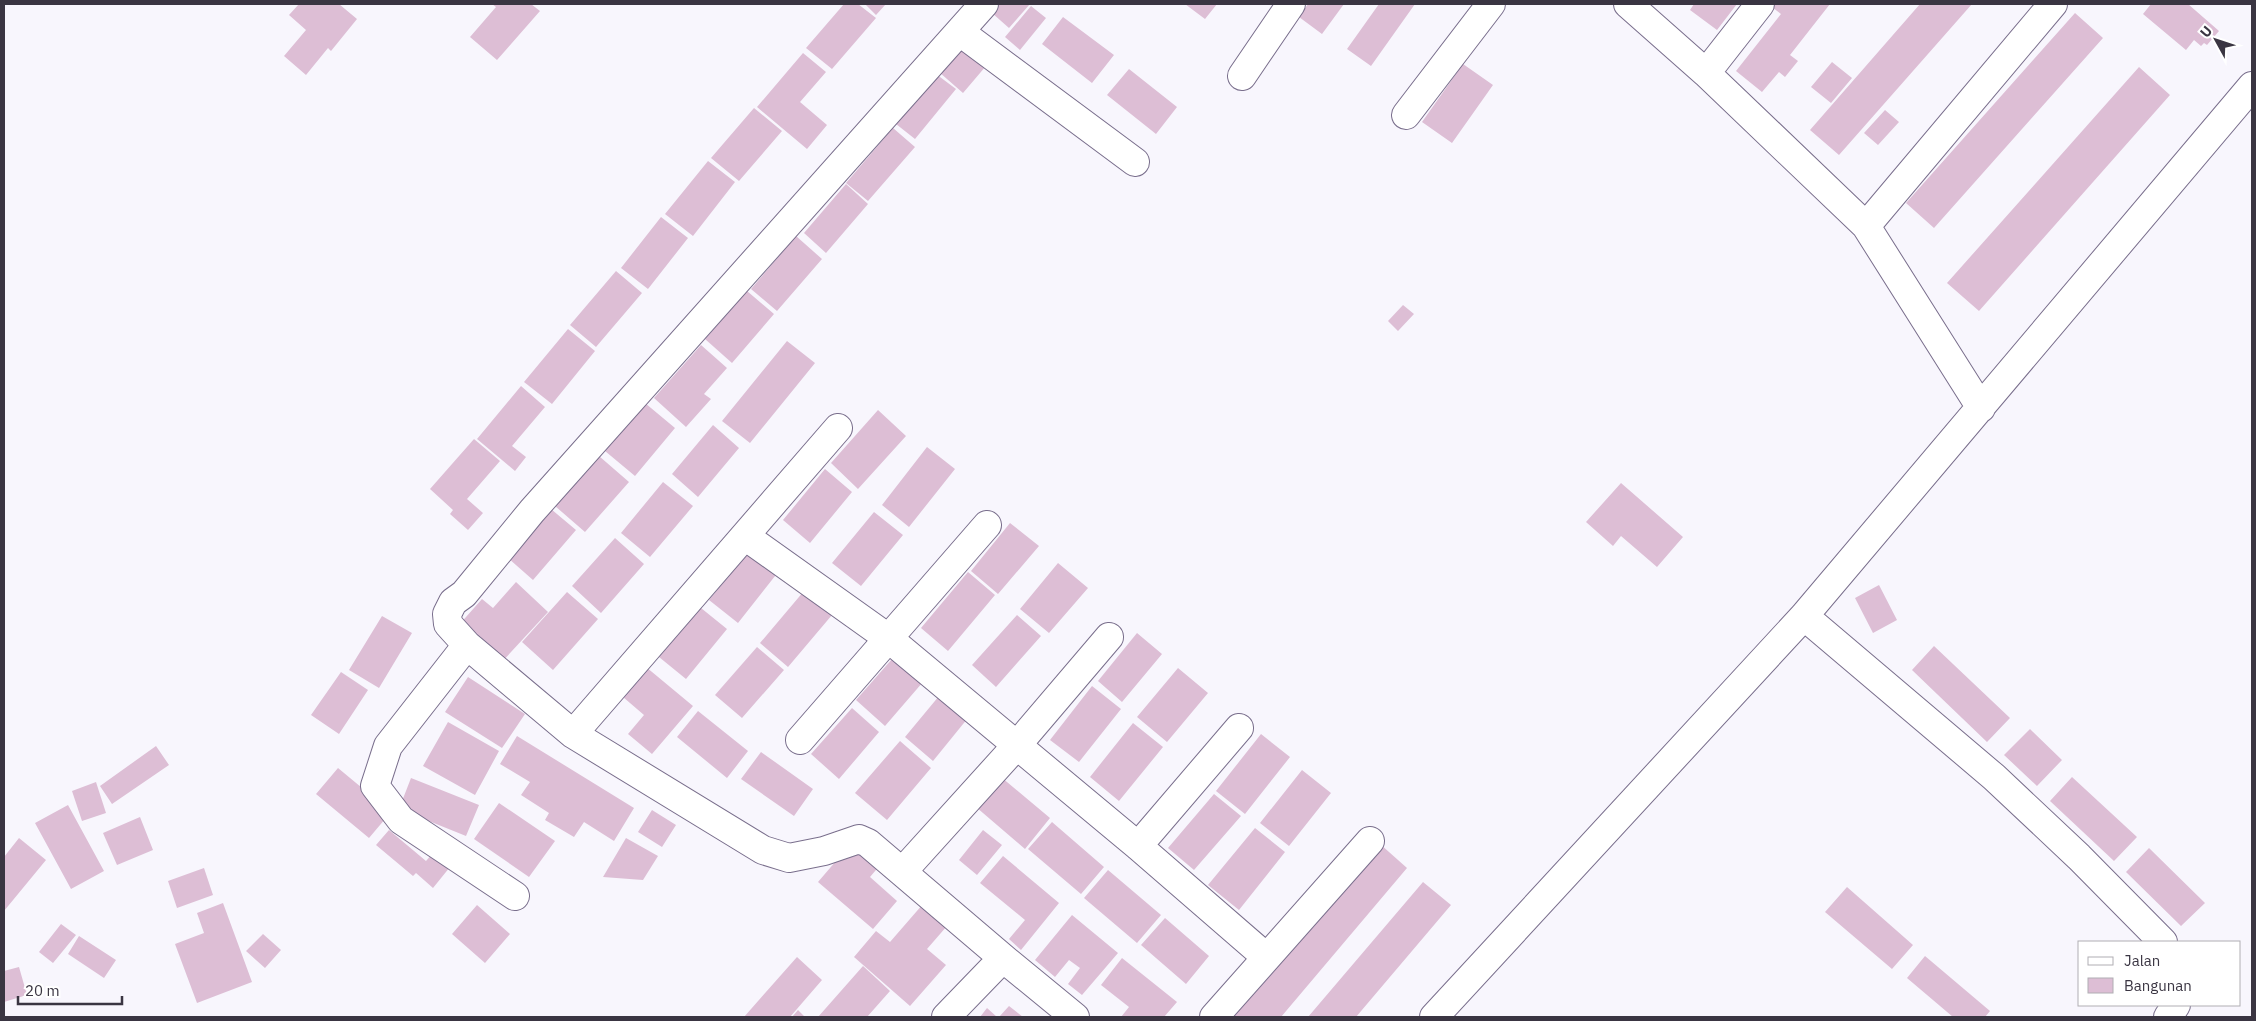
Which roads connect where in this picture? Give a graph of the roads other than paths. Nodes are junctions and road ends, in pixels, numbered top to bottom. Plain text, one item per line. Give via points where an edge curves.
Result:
1 (984, 4) edge
2 (1291, 4) edge
3 (1491, 4) edge
4 (1628, 4) edge
5 (1760, 4) edge
6 (2053, 4) edge
7 (960, 32) junction
8 (1706, 73) junction
9 (1242, 76) dead end
10 (2252, 86) edge
11 (1406, 115) dead end
12 (1135, 162) dead end
13 (1866, 226) junction
14 (1981, 408) junction
15 (838, 428) dead end
16 (987, 525) dead end
17 (745, 536) junction
18 (1804, 616) junction
19 (1109, 637) dead end
20 (888, 638) junction
21 (467, 645) junction
22 (1239, 728) dead end
23 (573, 734) junction
24 (800, 740) dead end
25 (1017, 745) junction
26 (1370, 841) dead end
27 (1138, 846) junction
28 (903, 871) junction
29 (515, 896) dead end
30 (2162, 941) edge
31 (1266, 956) junction
32 (1003, 958) junction
33 (2175, 1006) edge
34 (946, 1017) edge
35 (1075, 1017) edge
36 (1214, 1017) edge
37 (1434, 1017) edge
38 (2168, 1017) edge

1 - 7 street
2 - 9 street
3 - 11 street
4 - 8 street
5 - 8 street
6 - 13 street
7 - 12 street
7 - 21 street via 717,302 464,594 453,602 448,624
8 - 13 street
10 - 14 street
13 - 14 street
14 - 18 street
15 - 17 street
16 - 20 street
17 - 20 street
17 - 23 street
18 - 30 street via 1994,777
18 - 37 street
19 - 25 street
20 - 24 street
20 - 25 street
21 - 23 street
21 - 29 street via 388,746 375,786 401,820
22 - 27 street
23 - 28 street via 763,850 788,858 824,851 859,839
25 - 27 street
25 - 28 street
26 - 31 street
27 - 31 street
28 - 32 street
31 - 36 street
32 - 34 street
32 - 35 street
33 - 38 street

